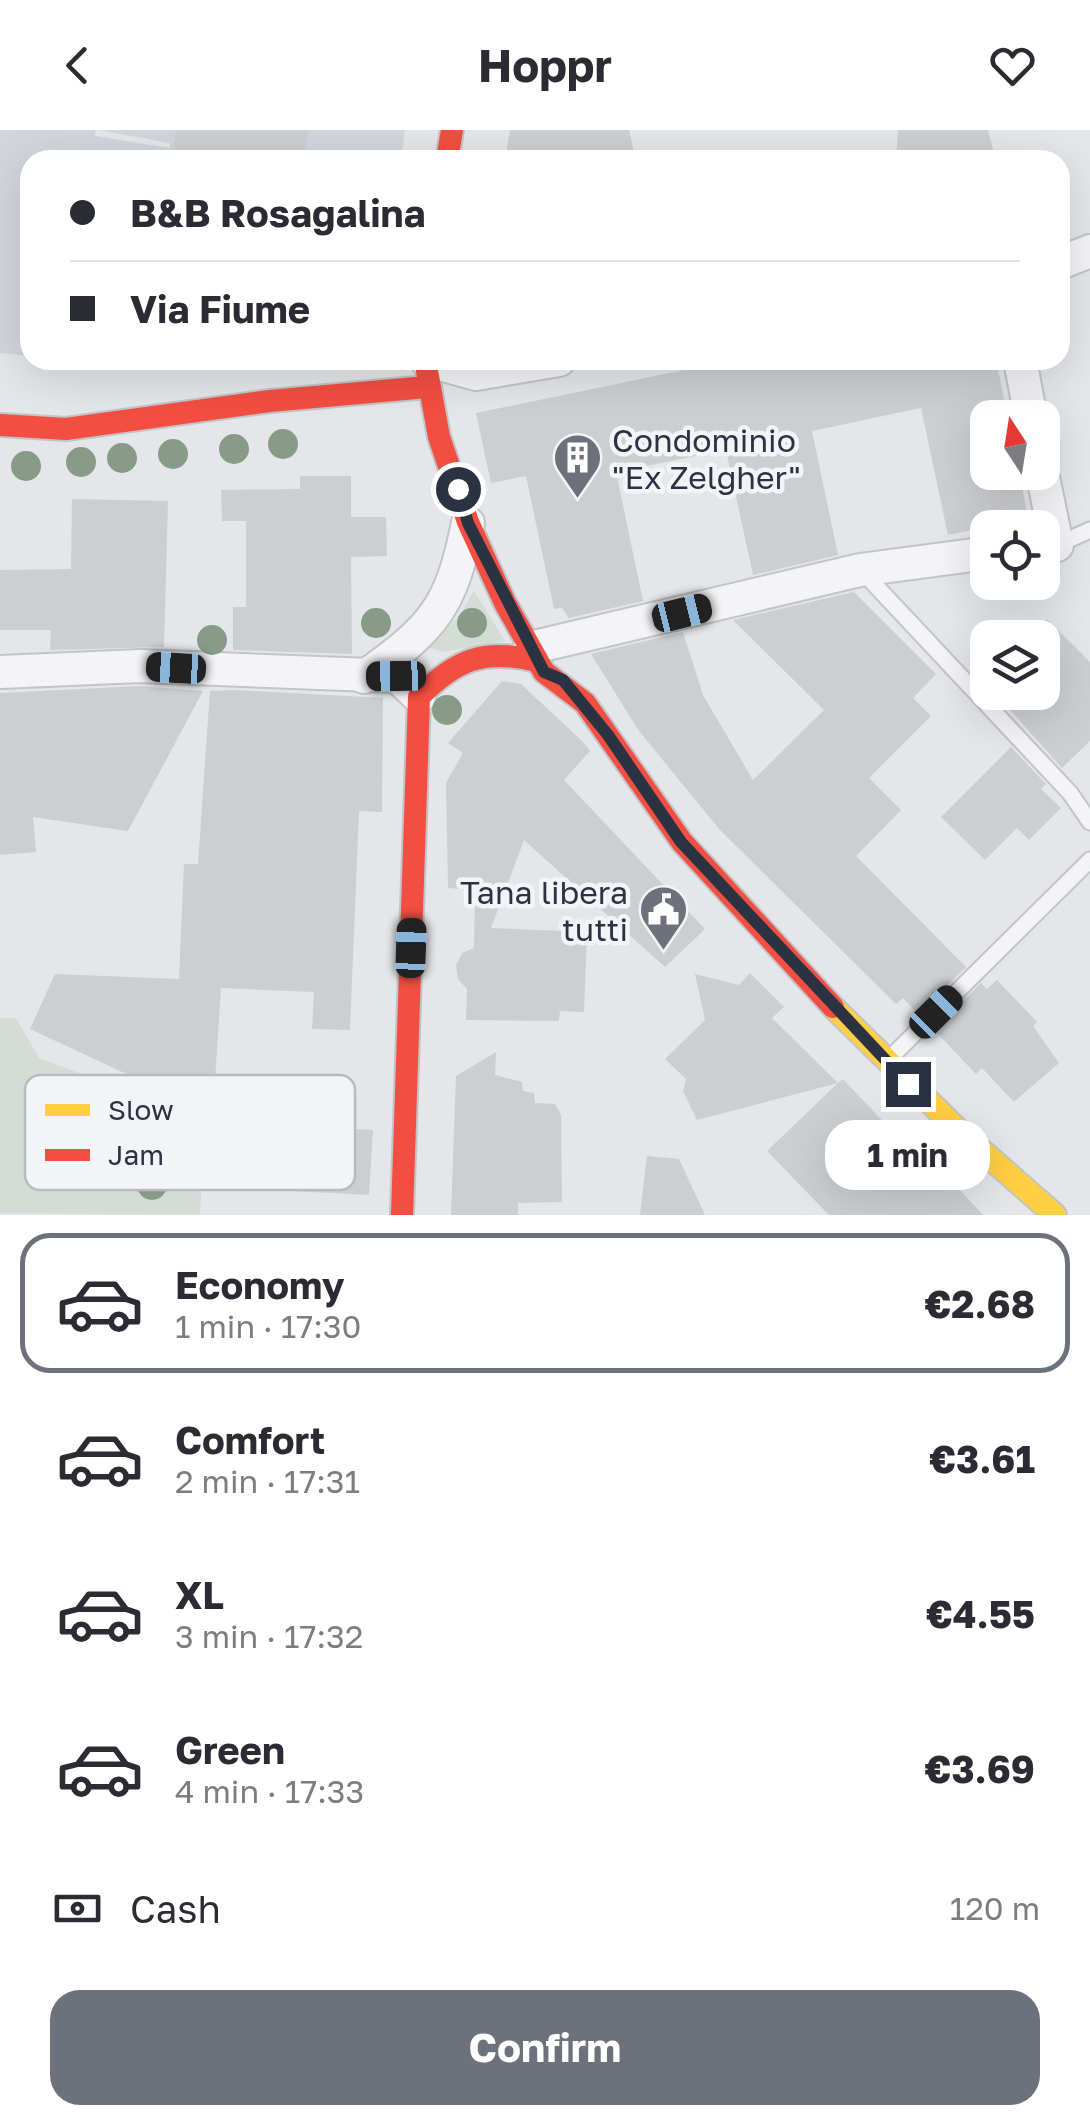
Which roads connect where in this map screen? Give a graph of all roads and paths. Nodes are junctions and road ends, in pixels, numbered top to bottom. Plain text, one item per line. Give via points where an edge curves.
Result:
1 (421, 370) edge
2 (426, 370) edge
3 (436, 370) edge
4 (499, 370) edge
5 (1022, 370) edge
6 (1028, 400) edge
7 (0, 425) edge
8 (468, 523) junction
9 (1090, 530) edge
10 (1060, 542) edge
11 (970, 556) edge
12 (860, 570) junction
13 (534, 655) junction
14 (0, 672) edge
15 (364, 677) junction
16 (418, 697) junction
17 (1090, 822) edge
18 (1090, 860) edge
19 (884, 1063) junction
20 (1049, 1212) edge
21 (402, 1215) edge

1 - 7 main road via 270,401 66,429
2 - 8 main road
3 - 4 street
5 - 6 street
8 - 13 main road
8 - 15 street via 456,581 420,635
9 - 10 lane
11 - 12 street
12 - 13 street
12 - 17 lane
13 - 16 main road via 476,654 446,668
13 - 19 main road via 608,735 681,842
14 - 15 street via 140,666
15 - 16 street via 396,676
16 - 21 main road
18 - 19 lane
19 - 20 main road

